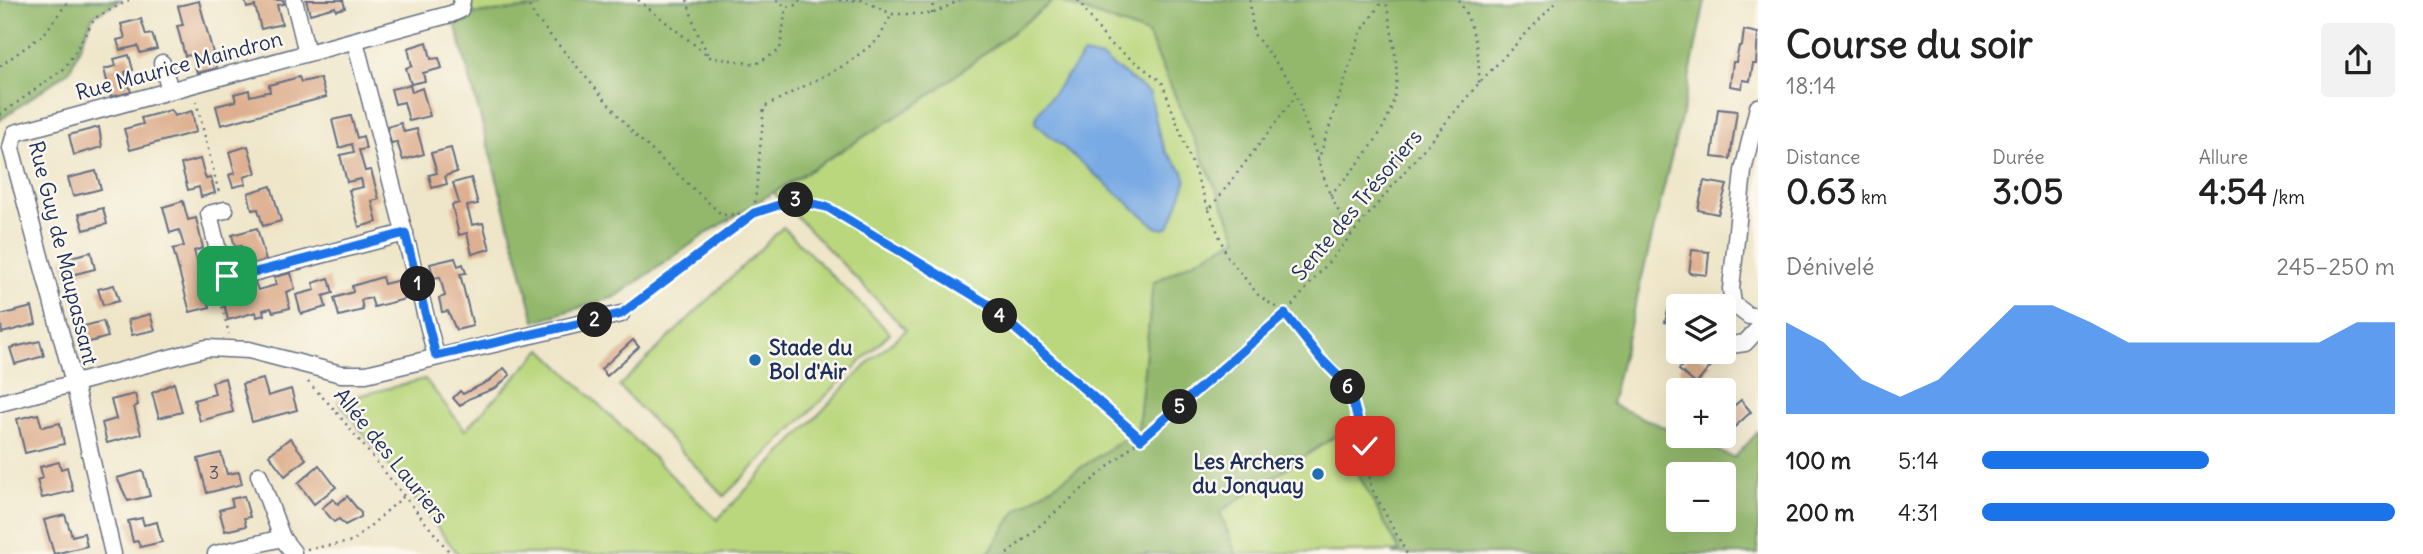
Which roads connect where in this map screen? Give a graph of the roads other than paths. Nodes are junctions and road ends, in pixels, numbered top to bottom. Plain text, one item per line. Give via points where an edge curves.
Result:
1 (294, 0) edge
2 (462, 0) edge
3 (355, 41) junction
4 (307, 53) junction
5 (162, 63) dead end
6 (170, 90) junction
7 (1758, 107) edge
8 (15, 133) joint
9 (225, 210) dead end
10 (405, 233) junction
11 (1732, 294) edge
12 (1736, 306) edge
13 (621, 314) road end
14 (1758, 316) edge
15 (1758, 329) edge
16 (1736, 344) edge
17 (436, 356) junction
18 (74, 383) junction
19 (0, 403) edge
20 (259, 475) dead end
21 (282, 538) junction
22 (293, 552) road end
23 (113, 554) edge
24 (216, 554) edge

1 - 4 street
2 - 3 street, Rue Maurice Maindron via 460,10 451,14
3 - 4 street, Rue Maurice Maindron
3 - 10 street
4 - 6 street, Rue Maurice Maindron
5 - 6 street
6 - 8 street, Rue Maurice Maindron
7 - 11 street via 1743,171
8 - 18 street, Rue Guy de Maupassant via 11,148
9 - 10 street via 209,214 223,271 233,278
10 - 17 street
12 - 14 street via 1749,316
13 - 17 street
15 - 16 street via 1745,342
17 - 18 street via 366,374 341,374 271,354 207,348
18 - 19 street
18 - 23 street, Rue Guy de Maupassant
20 - 21 street
21 - 22 street
21 - 24 street

